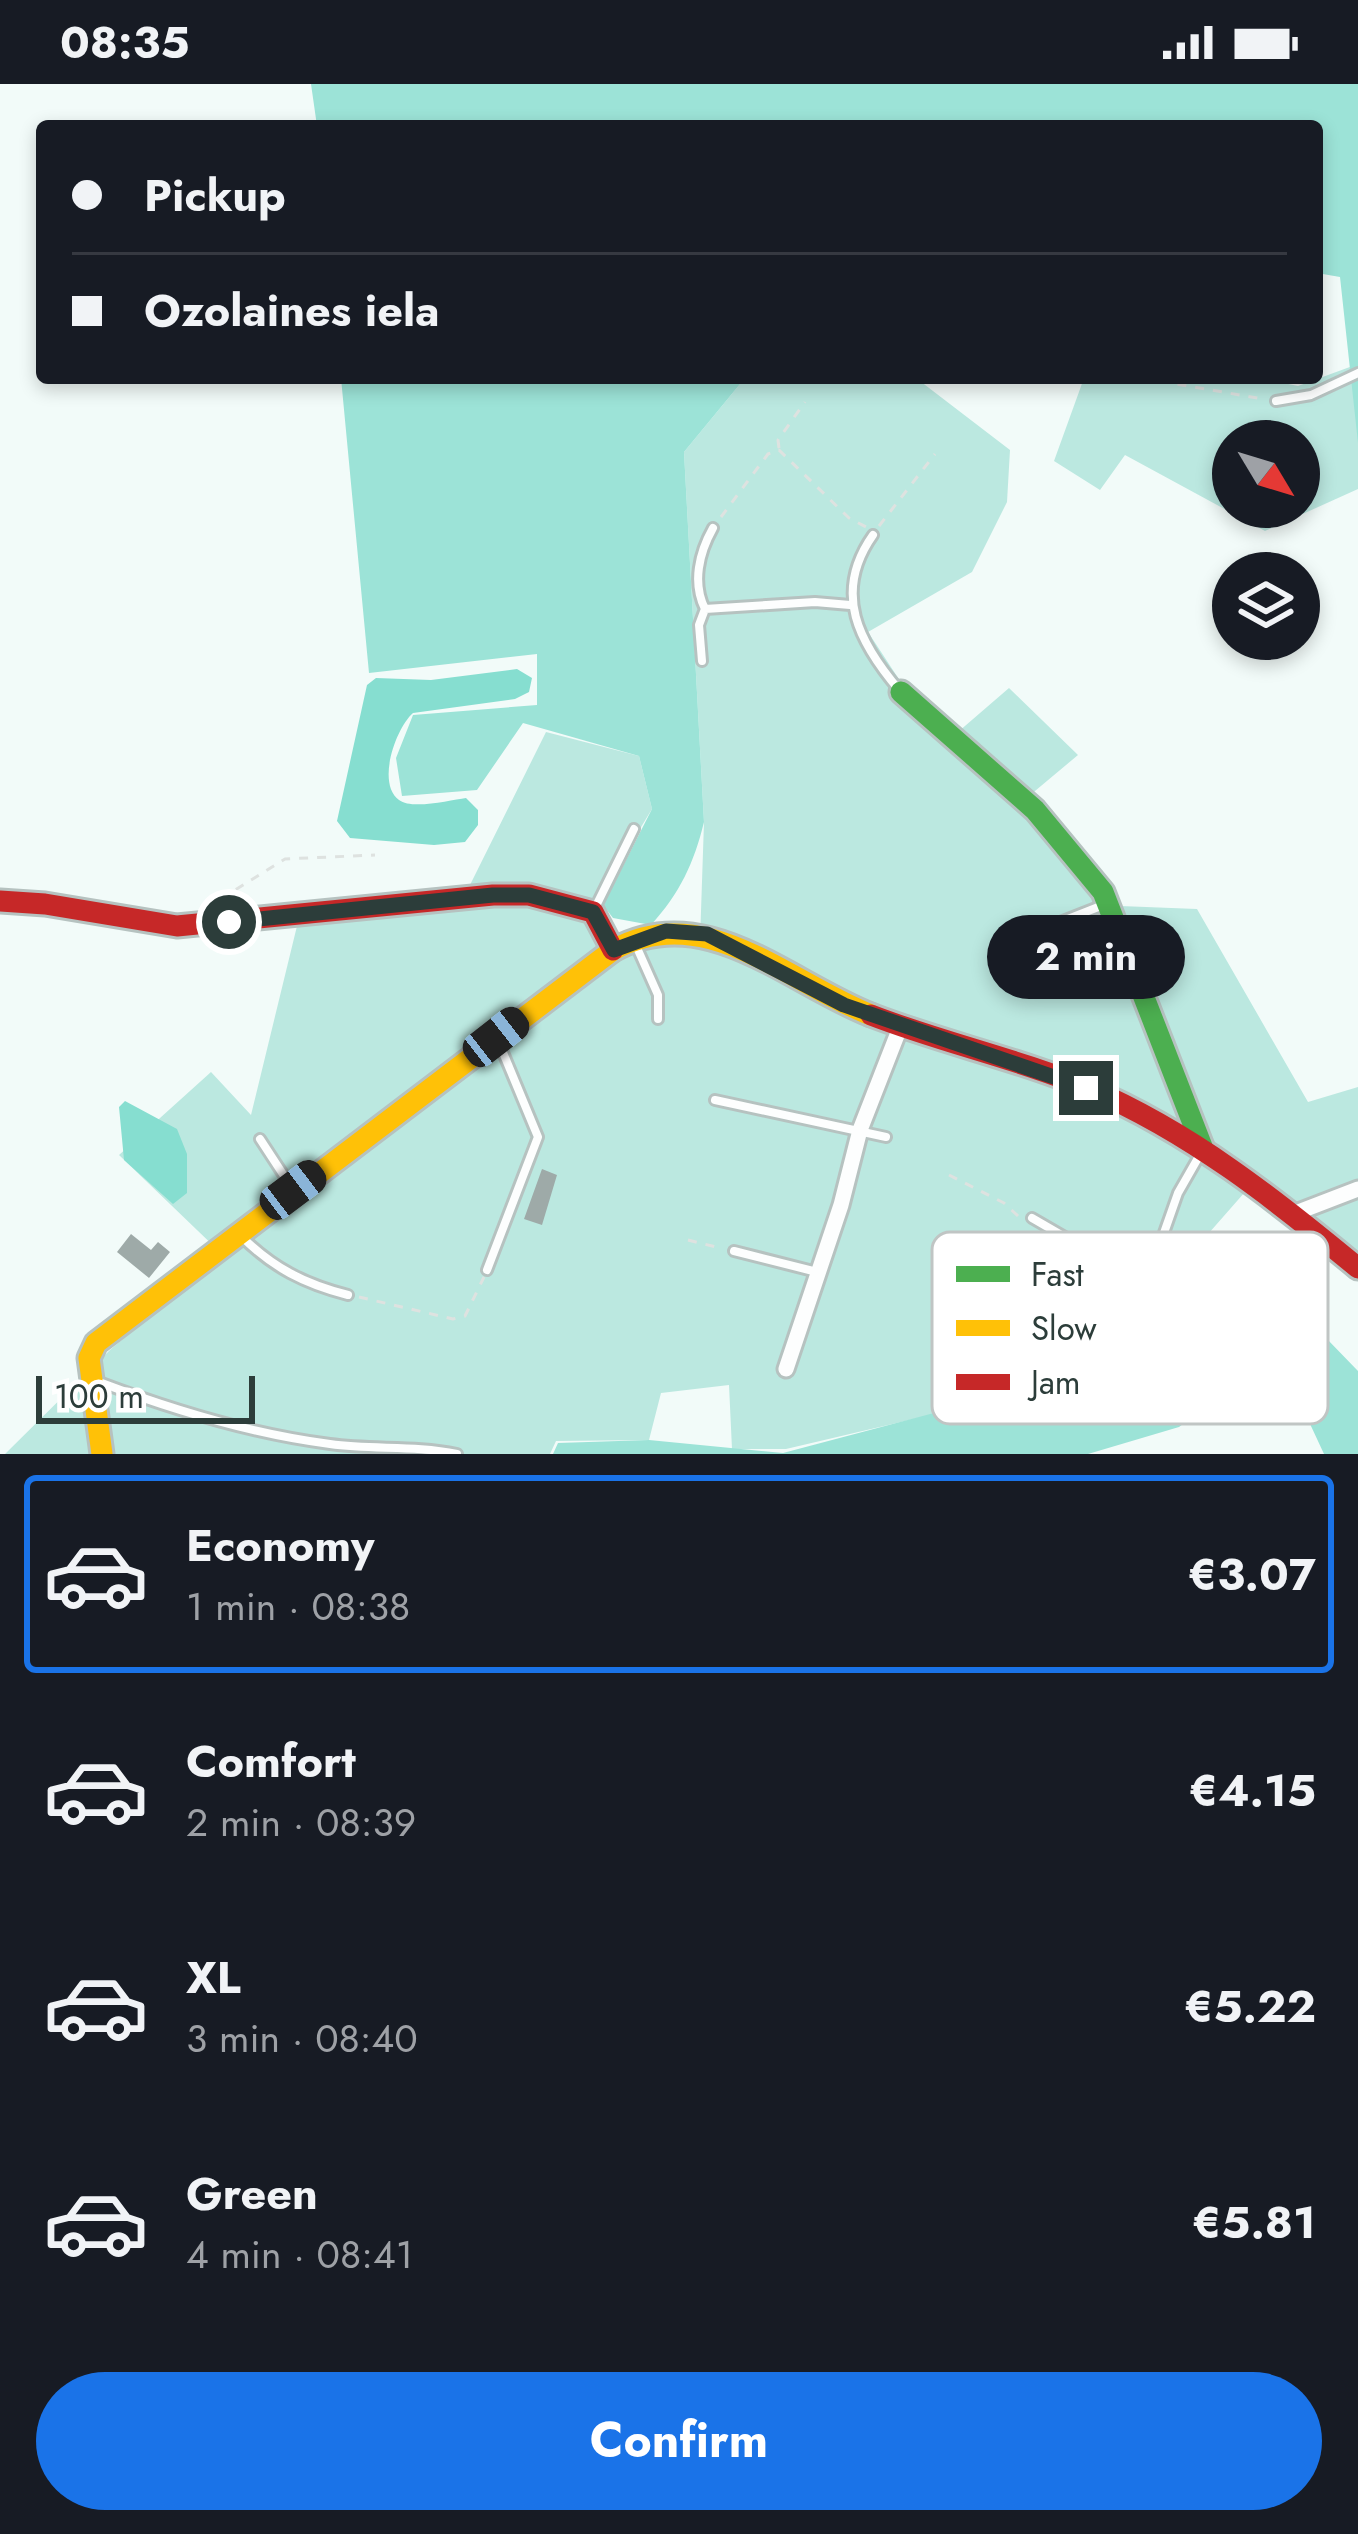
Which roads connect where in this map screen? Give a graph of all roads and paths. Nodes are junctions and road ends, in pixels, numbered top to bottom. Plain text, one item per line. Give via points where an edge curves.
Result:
1 (1358, 373) edge
2 (1177, 384) edge
3 (1276, 401) joint
4 (805, 402) dead end
5 (779, 450) junction
6 (934, 454) dead end
7 (712, 528) joint
8 (873, 535) junction
9 (850, 605) junction
10 (705, 609) junction
11 (702, 661) dead end
12 (902, 692) joint
13 (634, 829) dead end
14 (375, 855) dead end
15 (0, 901) edge
16 (1107, 903) junction
17 (593, 912) junction
18 (229, 922) junction
19 (1050, 926) dead end
20 (624, 945) junction
21 (658, 1019) dead end
22 (901, 1025) junction
23 (496, 1037) junction
24 (716, 1100) dead end
25 (860, 1130) junction
26 (886, 1137) dead end
27 (260, 1139) dead end
28 (1203, 1150) junction
29 (949, 1175) dead end
30 (1358, 1189) edge
31 (293, 1190) junction
32 (1293, 1214) junction
33 (1032, 1219) joint
34 (237, 1232) junction
35 (1055, 1232) edge
36 (1164, 1232) edge
37 (1315, 1232) edge
38 (688, 1240) dead end
39 (1328, 1243) edge
40 (734, 1251) joint
41 (1358, 1268) edge
42 (487, 1270) joint
43 (819, 1272) junction
44 (348, 1294) joint
45 (786, 1369) dead end
46 (92, 1379) junction
47 (102, 1454) edge
48 (458, 1454) edge

1 - 3 lane
2 - 3 path
4 - 5 path
5 - 7 path via 767,454
5 - 8 path
6 - 8 path
7 - 10 lane via 701,549
8 - 9 lane via 852,575
9 - 10 lane
9 - 12 lane via 865,645
10 - 11 lane
12 - 16 street via 1078,856
13 - 17 lane
14 - 18 path via 275,862 227,896
15 - 18 street via 133,922
16 - 19 lane
16 - 28 street
17 - 18 street via 529,895 493,895
17 - 20 street
20 - 21 lane via 658,995
20 - 22 street via 666,931 707,934 844,1005
20 - 23 street
22 - 25 street
22 - 28 street via 1118,1102
23 - 31 street
23 - 42 lane via 538,1137
24 - 25 lane
25 - 26 lane
25 - 43 street
27 - 31 lane
28 - 32 street
28 - 36 lane
29 - 33 path
30 - 32 street
31 - 34 street
32 - 37 street
33 - 35 lane
34 - 44 lane via 284,1272
34 - 46 street via 96,1343
38 - 40 path
39 - 41 street
40 - 43 lane
42 - 44 path via 465,1316 453,1319
43 - 45 street
46 - 47 street
46 - 48 lane via 201,1417 323,1444

